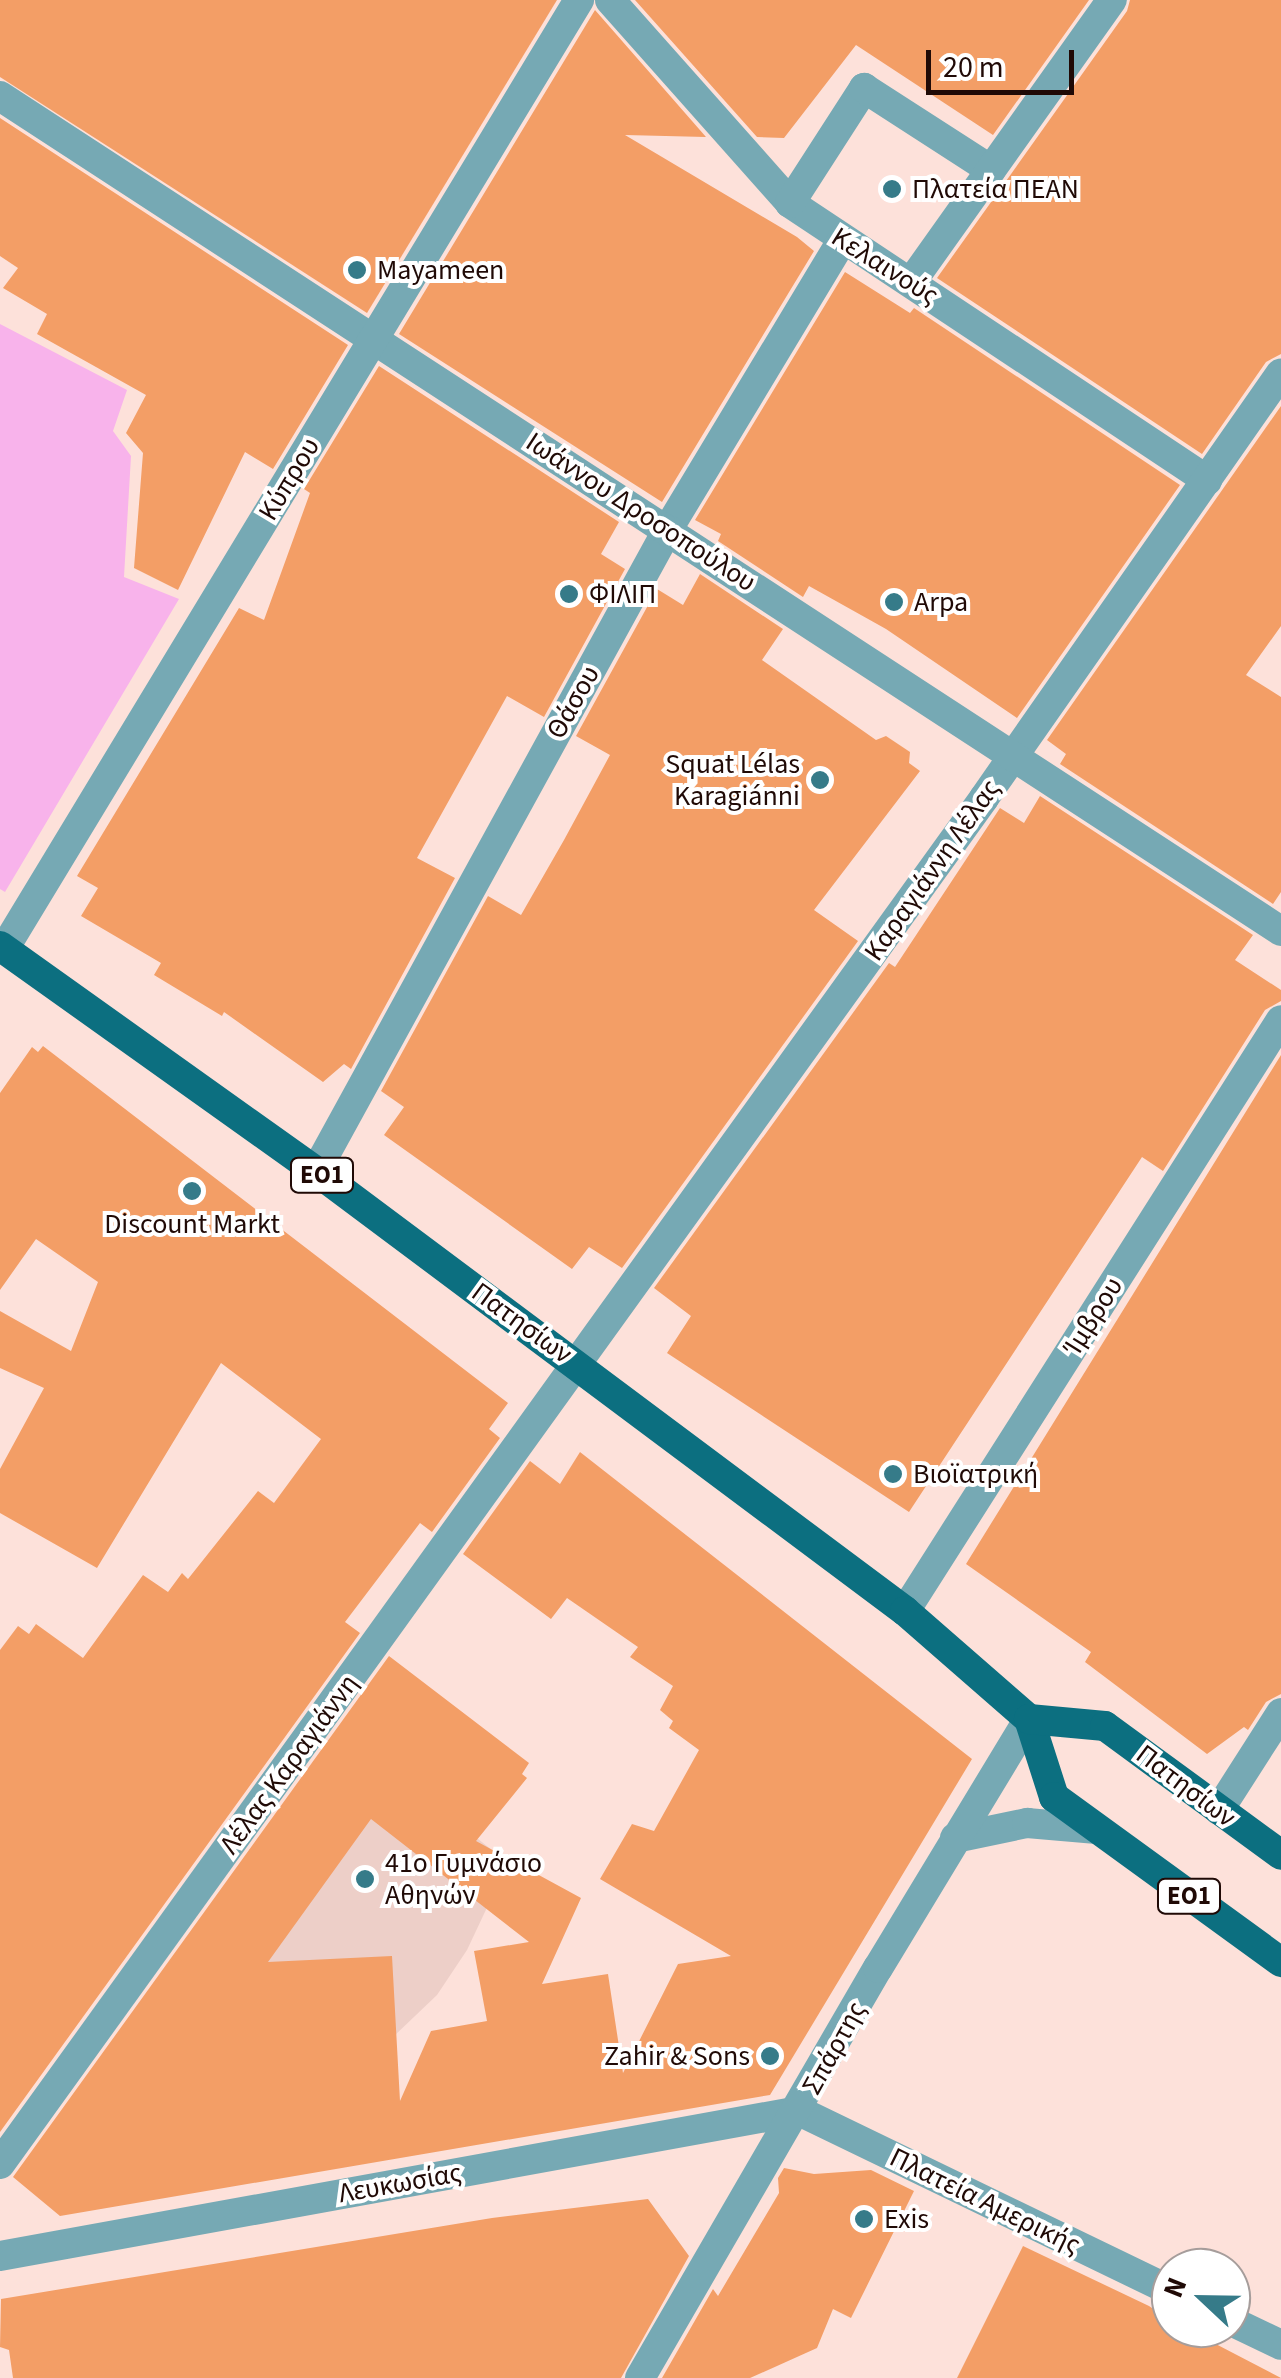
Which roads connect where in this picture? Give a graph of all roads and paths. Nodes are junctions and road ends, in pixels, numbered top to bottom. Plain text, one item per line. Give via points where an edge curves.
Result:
1 (579, 0) edge
2 (610, 0) edge
3 (1112, 0) edge
4 (0, 96) edge
5 (991, 170) junction
6 (790, 203) junction
7 (842, 241) junction
8 (912, 281) junction
9 (375, 338) junction
10 (1281, 373) edge
11 (1207, 480) junction
12 (668, 529) junction
13 (1014, 755) junction
14 (1281, 931) edge
15 (2, 951) edge
16 (1281, 1020) edge
17 (316, 1171) junction
18 (578, 1364) junction
19 (905, 1611) junction
20 (1281, 1713) edge
21 (1029, 1719) junction
22 (1219, 1810) junction
23 (1096, 1829) junction
24 (955, 1838) junction
25 (1281, 1855) edge
26 (1281, 1962) edge
27 (799, 2110) junction
28 (0, 2164) edge
29 (0, 2256) edge
30 (1151, 2281) edge
31 (1251, 2330) edge
32 (1281, 2345) edge
33 (640, 2378) edge

1 - 9 street, Κύπρου
2 - 6 street, Κελαινούς
3 - 5 street
4 - 9 street, Ιωάννου Δροσοπούλου
5 - 6 street via 864,88
5 - 8 street
6 - 7 street, Κελαινούς
7 - 8 street, Κελαινούς
7 - 12 street, Θάσου
8 - 11 street, Κελαινούς
9 - 12 street, Ιωάννου Δροσοπούλου
9 - 15 street, Κύπρου
10 - 11 street, Καραγιάννη Λέλας
11 - 13 street, Καραγιάννη Λέλας
12 - 13 street, Ιωάννου Δροσοπούλου
12 - 17 street, Θάσου
13 - 14 street, Ιωάννου Δροσοπούλου
13 - 18 street, Καραγιάννη Λέλας
15 - 17 main road, Πατησίων / ΕΟ1
16 - 19 street, Ίμβρου
17 - 18 main road, Πατησίων / ΕΟ1
18 - 19 main road, Πατησίων / ΕΟ1
18 - 28 street, Λέλας Καραγιάννη
19 - 21 main road, Πατησίων / ΕΟ1
20 - 22 street
21 - 22 main road, Πατησίων via 1105,1726
21 - 23 main road, ΕΟ1 via 1054,1797
21 - 24 street, Σπάρτης
22 - 25 main road, Πατησίων
23 - 24 street via 1027,1823
23 - 26 main road, ΕΟ1
24 - 27 street, Σπάρτης
27 - 29 street, Λευκωσίας
27 - 30 street, Πλατεία Αμερικής
27 - 33 street, Σπάρτης
31 - 32 street

